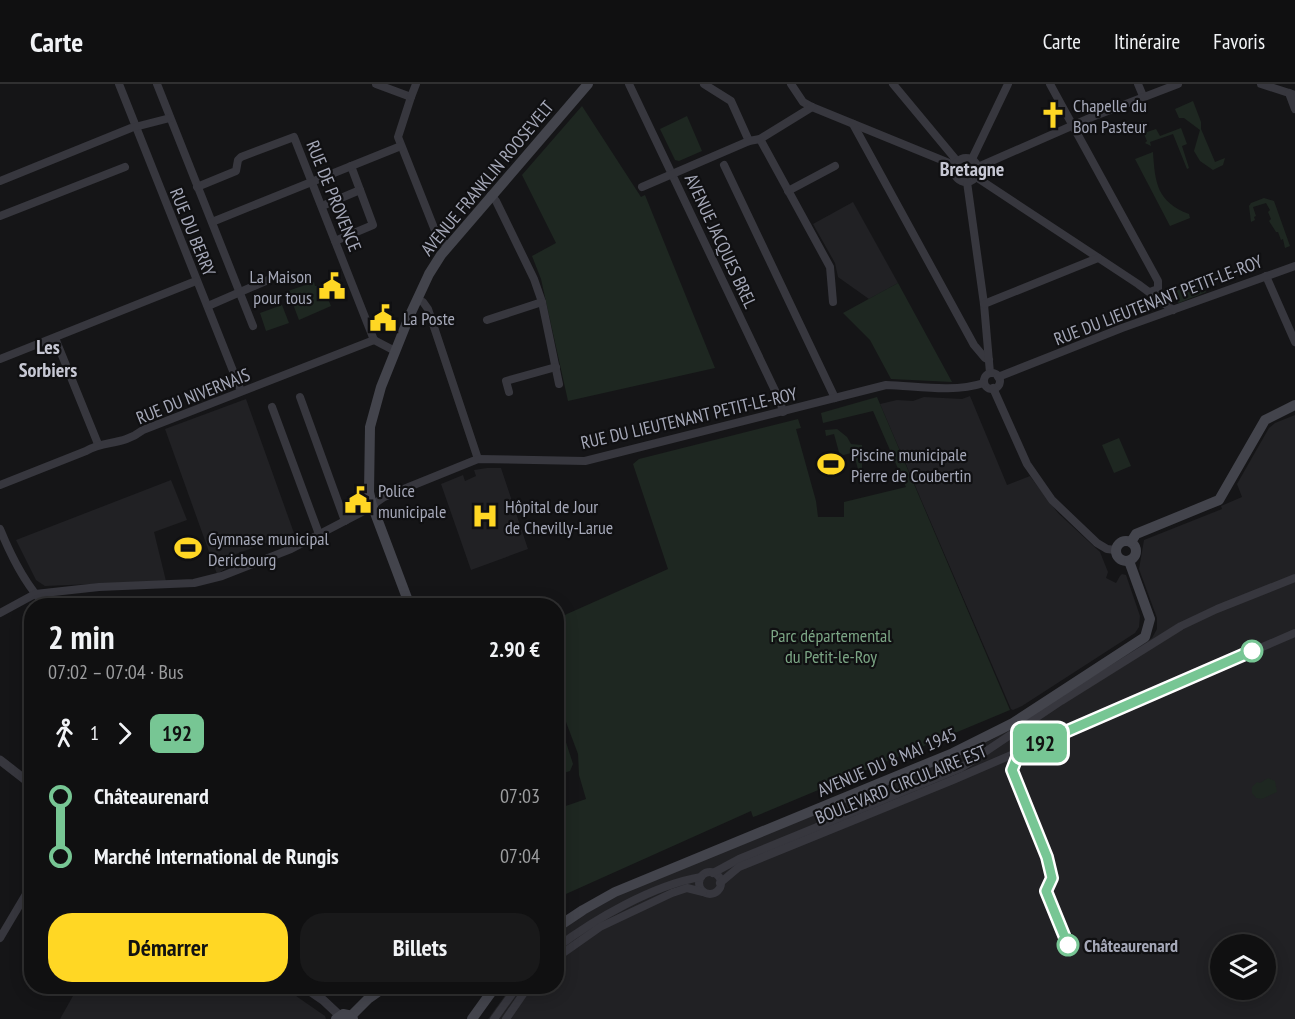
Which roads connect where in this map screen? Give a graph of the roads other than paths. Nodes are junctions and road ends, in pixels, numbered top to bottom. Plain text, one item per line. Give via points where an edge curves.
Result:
1 (119, 84) edge
2 (157, 84) edge
3 (376, 84) edge
4 (416, 84) edge
5 (588, 84) edge
6 (629, 84) edge
7 (704, 84) edge
8 (791, 84) edge
9 (893, 84) edge
10 (1008, 84) edge
11 (1050, 84) edge
12 (1138, 84) edge
13 (1178, 84) edge
14 (1261, 84) edge
15 (1292, 94) edge
16 (1143, 96) junction
17 (411, 97) junction
18 (812, 107) junction
19 (1295, 109) edge
20 (170, 118) junction
21 (853, 124) junction
22 (136, 126) junction
23 (1073, 126) junction
24 (760, 139) junction
25 (749, 141) junction
26 (401, 146) junction
27 (972, 159) junction
28 (956, 163) junction
29 (724, 165) dead end
30 (351, 166) junction
31 (835, 166) dead end
32 (978, 166) junction
33 (125, 167) dead end
34 (673, 174) junction
35 (976, 177) junction
36 (0, 181) edge
37 (311, 182) junction
38 (967, 182) junction
39 (642, 186) dead end
40 (197, 187) junction
41 (360, 190) junction
42 (789, 191) junction
43 (491, 195) junction
44 (322, 206) junction
45 (0, 216) edge
46 (212, 222) junction
47 (335, 241) junction
48 (447, 247) junction
49 (1098, 258) junction
50 (1295, 266) edge
51 (1266, 276) junction
52 (268, 280) dead end
53 (196, 281) junction
54 (240, 291) junction
55 (1150, 292) junction
56 (417, 299) junction
57 (542, 302) junction
58 (833, 302) dead end
59 (984, 304) junction
60 (208, 306) junction
61 (1173, 310) junction
62 (487, 320) dead end
63 (253, 326) dead end
64 (55, 338) junction
65 (374, 340) junction
66 (1295, 342) edge
67 (395, 351) junction
68 (0, 359) edge
69 (989, 360) junction
70 (556, 367) junction
71 (990, 373) junction
72 (998, 377) junction
73 (984, 382) junction
74 (559, 384) dead end
75 (993, 388) junction
76 (241, 391) junction
77 (509, 392) dead end
78 (300, 397) dead end
79 (835, 398) junction
80 (1295, 405) edge
81 (272, 407) dead end
82 (783, 411) junction
83 (98, 444) junction
84 (478, 459) junction
85 (0, 485) edge
86 (372, 505) junction
87 (345, 521) junction
88 (0, 529) edge
89 (319, 534) junction
90 (1131, 542) junction
91 (1115, 550) junction
92 (1129, 561) junction
93 (1295, 578) edge
94 (35, 594) junction
95 (28, 598) edge
96 (39, 598) edge
97 (407, 598) edge
98 (24, 600) edge
99 (0, 613) edge
100 (1295, 633) edge
101 (0, 760) edge
102 (24, 779) edge
103 (713, 873) junction
104 (701, 877) junction
105 (720, 883) junction
106 (703, 892) junction
107 (24, 898) edge
108 (564, 923) edge
109 (0, 938) edge
110 (564, 942) edge
111 (564, 952) edge
112 (314, 994) edge
113 (375, 994) edge
114 (486, 994) edge
115 (490, 994) edge
116 (513, 994) edge
117 (523, 994) edge
118 (337, 1017) edge
119 (352, 1018) edge
120 (470, 1019) edge
121 (494, 1019) edge
122 (506, 1019) edge

1 - 22 street, RUE DU BERRY
2 - 20 street
3 - 17 street
4 - 17 street
5 - 43 main road, AVENUE FRANKLIN ROOSEVELT
6 - 34 street, AVENUE JACQUES BREL
7 - 25 street via 731,101
8 - 18 street via 802,102
9 - 28 street
10 - 27 street
11 - 23 street
12 - 16 street
13 - 16 street
14 - 15 street
15 - 19 street
16 - 23 street
17 - 26 street via 399,131
18 - 21 street
18 - 24 street
20 - 22 street
20 - 40 street
21 - 28 street
21 - 69 street via 974,345
22 - 36 street
22 - 53 street, RUE DU BERRY
23 - 32 street
23 - 55 street via 1158,281 1158,289
24 - 25 street
24 - 42 street
25 - 34 street
26 - 30 street
26 - 48 street via 436,233
27 - 28 street
27 - 32 street
28 - 38 street via 956,178
29 - 79 street
30 - 37 street
30 - 41 street
31 - 42 street
32 - 35 street
33 - 45 street
34 - 39 street
34 - 82 street, AVENUE JACQUES BREL
35 - 38 street
35 - 49 street
37 - 40 street, RUE DE PROVENCE via 294,137 241,157 236,171
37 - 44 street, RUE DE PROVENCE
37 - 46 street
38 - 59 street
40 - 46 street
41 - 44 street
41 - 47 street via 373,225
42 - 58 street via 830,267
43 - 48 main road, AVENUE FRANKLIN ROOSEVELT
43 - 57 street
44 - 47 street, RUE DE PROVENCE
46 - 54 street
47 - 65 street, RUE DE PROVENCE
48 - 56 main road, AVENUE FRANKLIN ROOSEVELT
49 - 55 street
49 - 59 street
50 - 51 street, RUE DU LIEUTENANT PETIT-LE-ROY
51 - 61 street, RUE DU LIEUTENANT PETIT-LE-ROY
51 - 66 street
52 - 54 street
53 - 60 street, RUE DU BERRY
53 - 64 street
54 - 60 street
54 - 63 street
55 - 61 street
56 - 67 main road, AVENUE FRANKLIN ROOSEVELT
56 - 84 street via 428,309
57 - 62 street
57 - 70 street
59 - 69 street
60 - 76 street, RUE DU BERRY
61 - 72 street, RUE DU LIEUTENANT PETIT-LE-ROY
64 - 68 street
64 - 83 street
65 - 67 street
65 - 76 street, RUE DU NIVERNAIS
67 - 86 main road, AVENUE FRANKLIN ROOSEVELT via 370,427
69 - 71 street
70 - 74 street
70 - 77 street via 506,381
71 - 72 street
71 - 73 street
72 - 75 street via 999,384
73 - 75 street
73 - 79 street, RUE DU LIEUTENANT PETIT-LE-ROY via 936,389 886,385
75 - 91 street via 1027,464 1052,500 1097,543
76 - 83 street, RUE DU NIVERNAIS via 143,430 133,438
78 - 87 street
79 - 82 street, RUE DU LIEUTENANT PETIT-LE-ROY
80 - 90 main road via 1265,420 1219,500 1136,534
81 - 89 street
82 - 84 street, RUE DU LIEUTENANT PETIT-LE-ROY via 585,461
83 - 85 street, RUE DU NIVERNAIS
84 - 86 street, RUE DU LIEUTENANT PETIT-LE-ROY
86 - 87 street, RUE DU LIEUTENANT PETIT-LE-ROY
86 - 97 main road, AVENUE FRANKLIN ROOSEVELT
87 - 89 street, RUE DU LIEUTENANT PETIT-LE-ROY
88 - 94 street
89 - 94 street, RUE DU LIEUTENANT PETIT-LE-ROY via 245,568 194,583
90 - 91 main road via 1121,542
90 - 92 main road via 1136,550
91 - 92 main road via 1118,558
92 - 108 main road, AVENUE DU 8 MAI 1945 via 1150,619 1145,637 1013,723 873,787 615,892
93 - 103 street via 1181,626 954,771 738,859
94 - 95 street
94 - 96 street
98 - 99 street
100 - 105 street, BOULEVARD CIRCULAIRE EST via 739,867
101 - 102 street
103 - 104 street
103 - 105 street
104 - 106 street
104 - 110 street via 620,907
105 - 106 street via 715,893
106 - 111 street via 682,889 619,917
107 - 109 street
112 - 118 street
113 - 119 main road
114 - 120 main road
115 - 120 main road
116 - 121 street
117 - 122 street
118 - 119 main road via 343,1014

